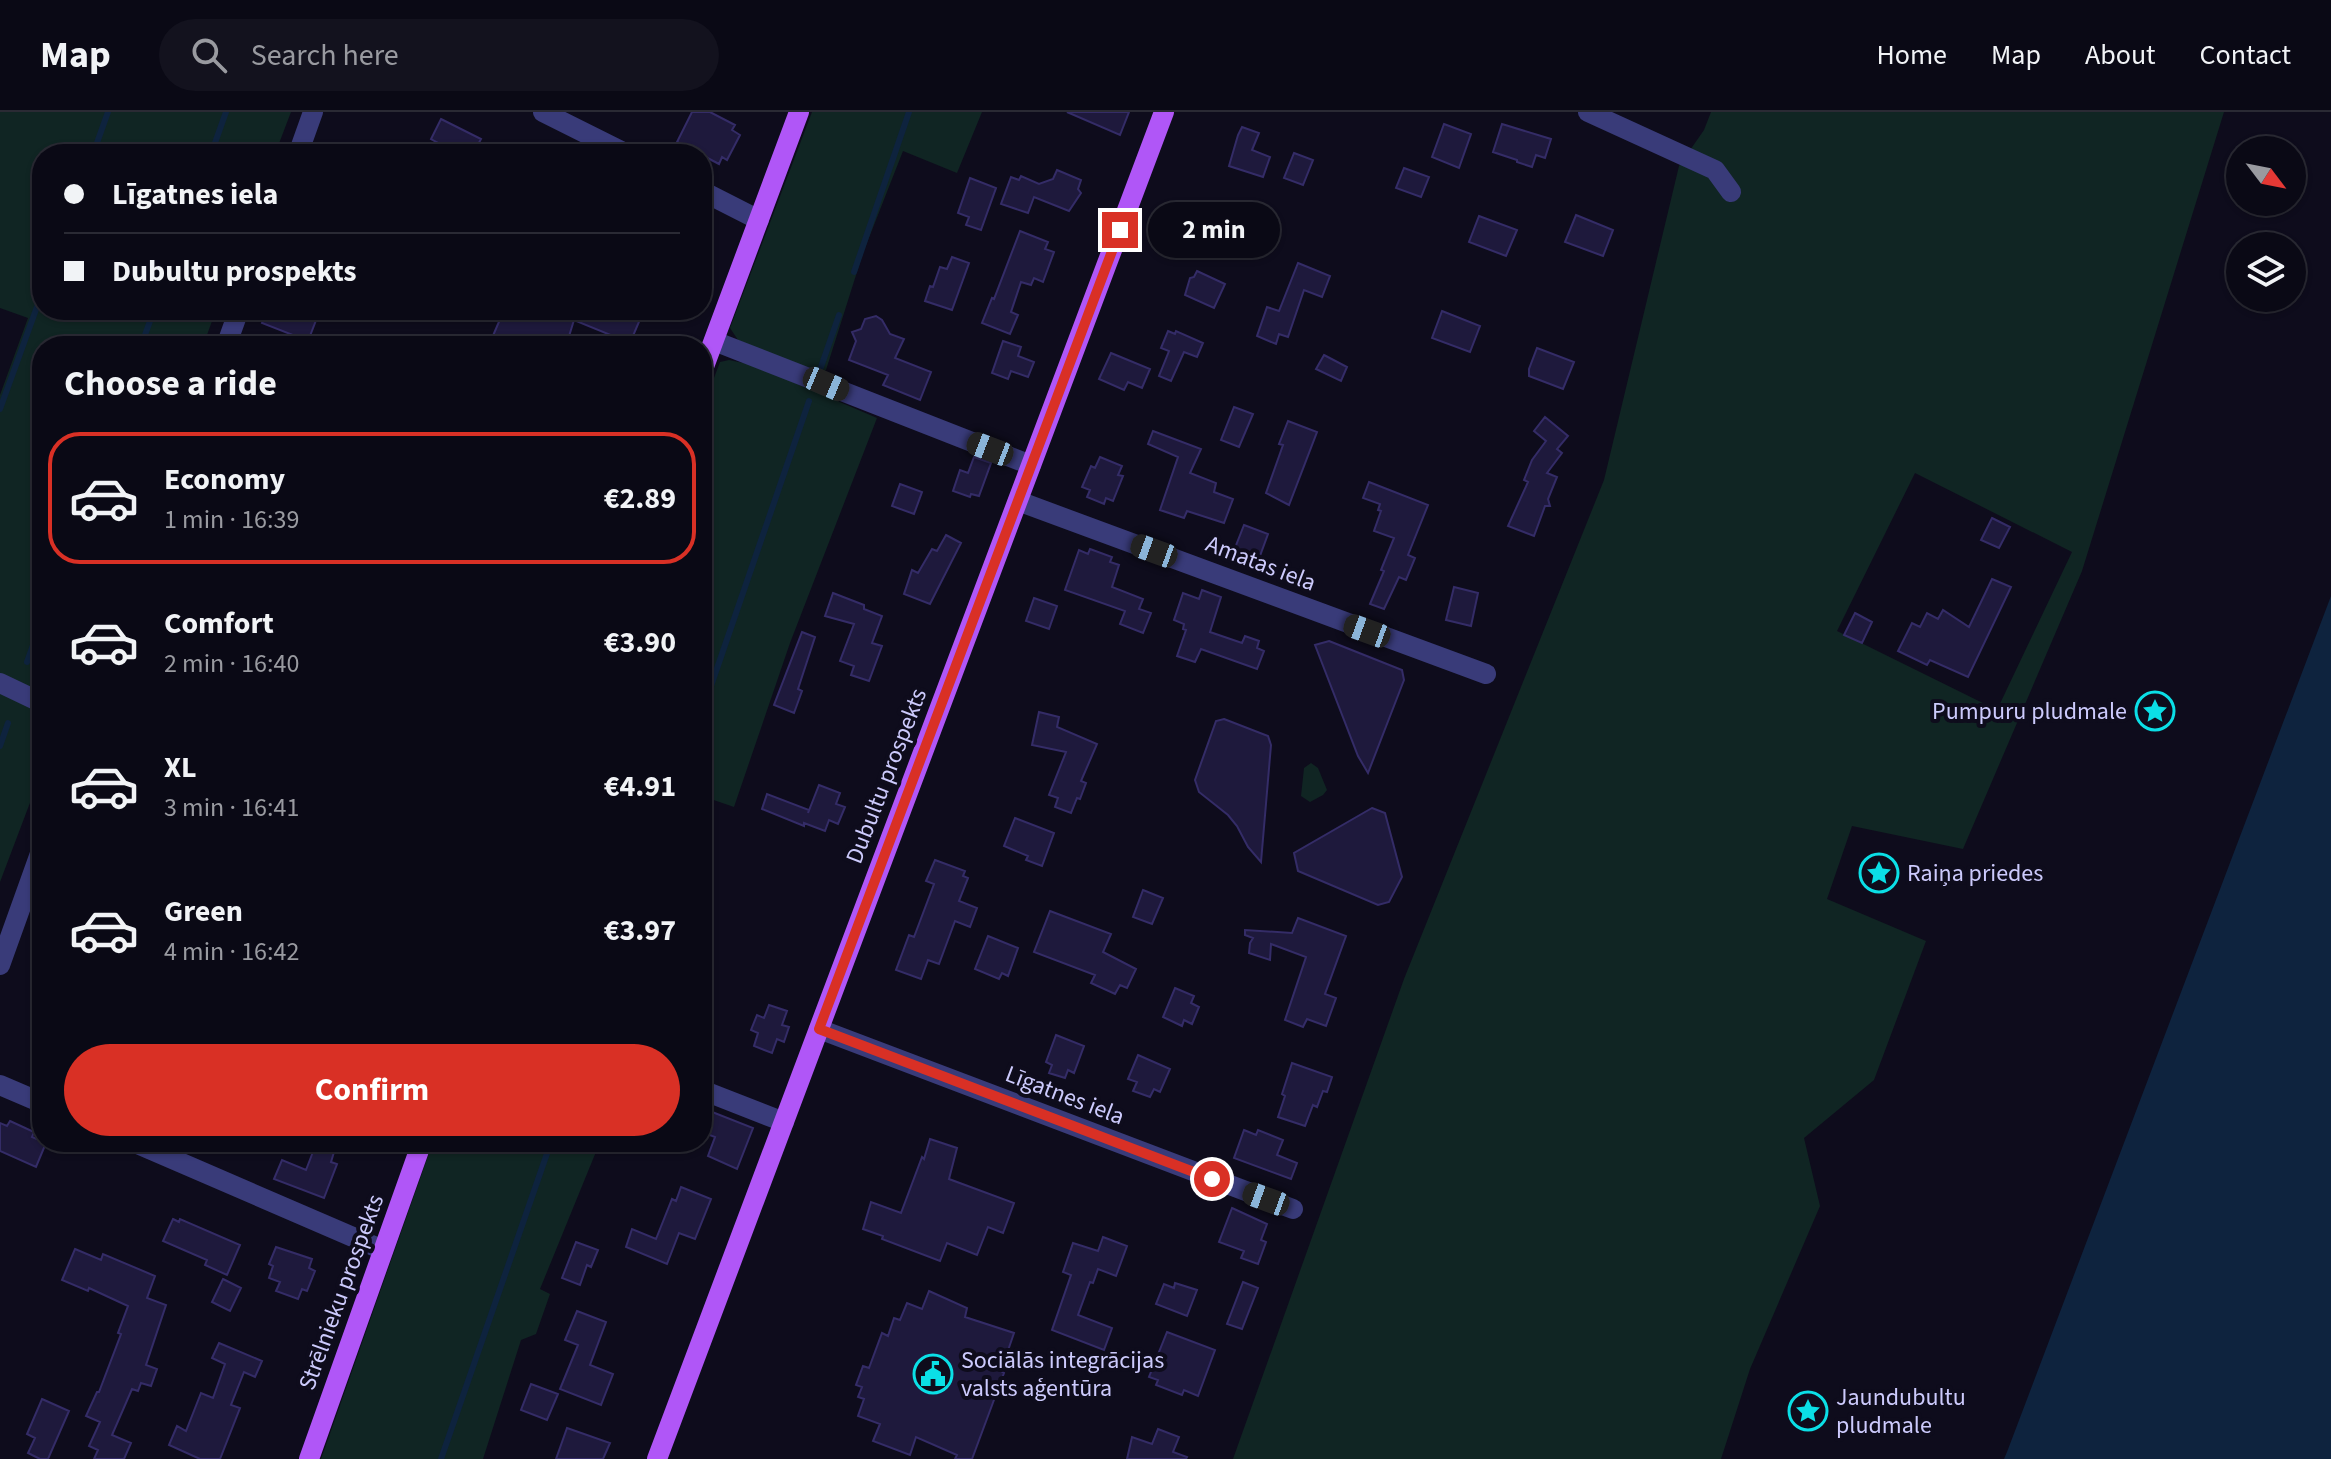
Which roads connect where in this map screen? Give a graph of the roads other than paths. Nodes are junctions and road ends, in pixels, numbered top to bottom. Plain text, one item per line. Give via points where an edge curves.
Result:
1 (313, 112) edge
2 (543, 112) edge
3 (799, 112) edge
4 (1164, 112) edge
5 (1588, 112) edge
6 (302, 144) edge
7 (607, 144) edge
8 (1731, 192) dead end
9 (712, 196) edge
10 (759, 220) junction
11 (714, 341) junction
12 (712, 346) edge
13 (1031, 465) junction
14 (1018, 501) junction
15 (1486, 674) dead end
16 (0, 683) edge
17 (32, 698) edge
18 (32, 876) edge
19 (0, 965) edge
20 (819, 1029) junction
21 (0, 1085) edge
22 (712, 1094) edge
23 (32, 1099) edge
24 (784, 1122) junction
25 (156, 1152) edge
26 (418, 1152) edge
27 (1293, 1209) dead end
28 (383, 1250) junction
29 (309, 1459) edge
30 (657, 1459) edge

1 - 6 street
2 - 7 street
3 - 10 main road
4 - 13 main road, Dubultu prospekts
5 - 8 street via 1715,170
9 - 10 street
10 - 11 main road
11 - 12 main road
11 - 13 street
13 - 14 main road, Dubultu prospekts
14 - 15 street, Amatas iela
14 - 20 main road, Dubultu prospekts
16 - 17 street
18 - 19 street
20 - 24 main road, Dubultu prospekts
20 - 27 street, Līgatnes iela
21 - 23 street
22 - 24 street
24 - 30 main road, Dubultu prospekts
25 - 28 street
26 - 28 main road, Strēlnieku prospekts
28 - 29 main road, Strēlnieku prospekts

